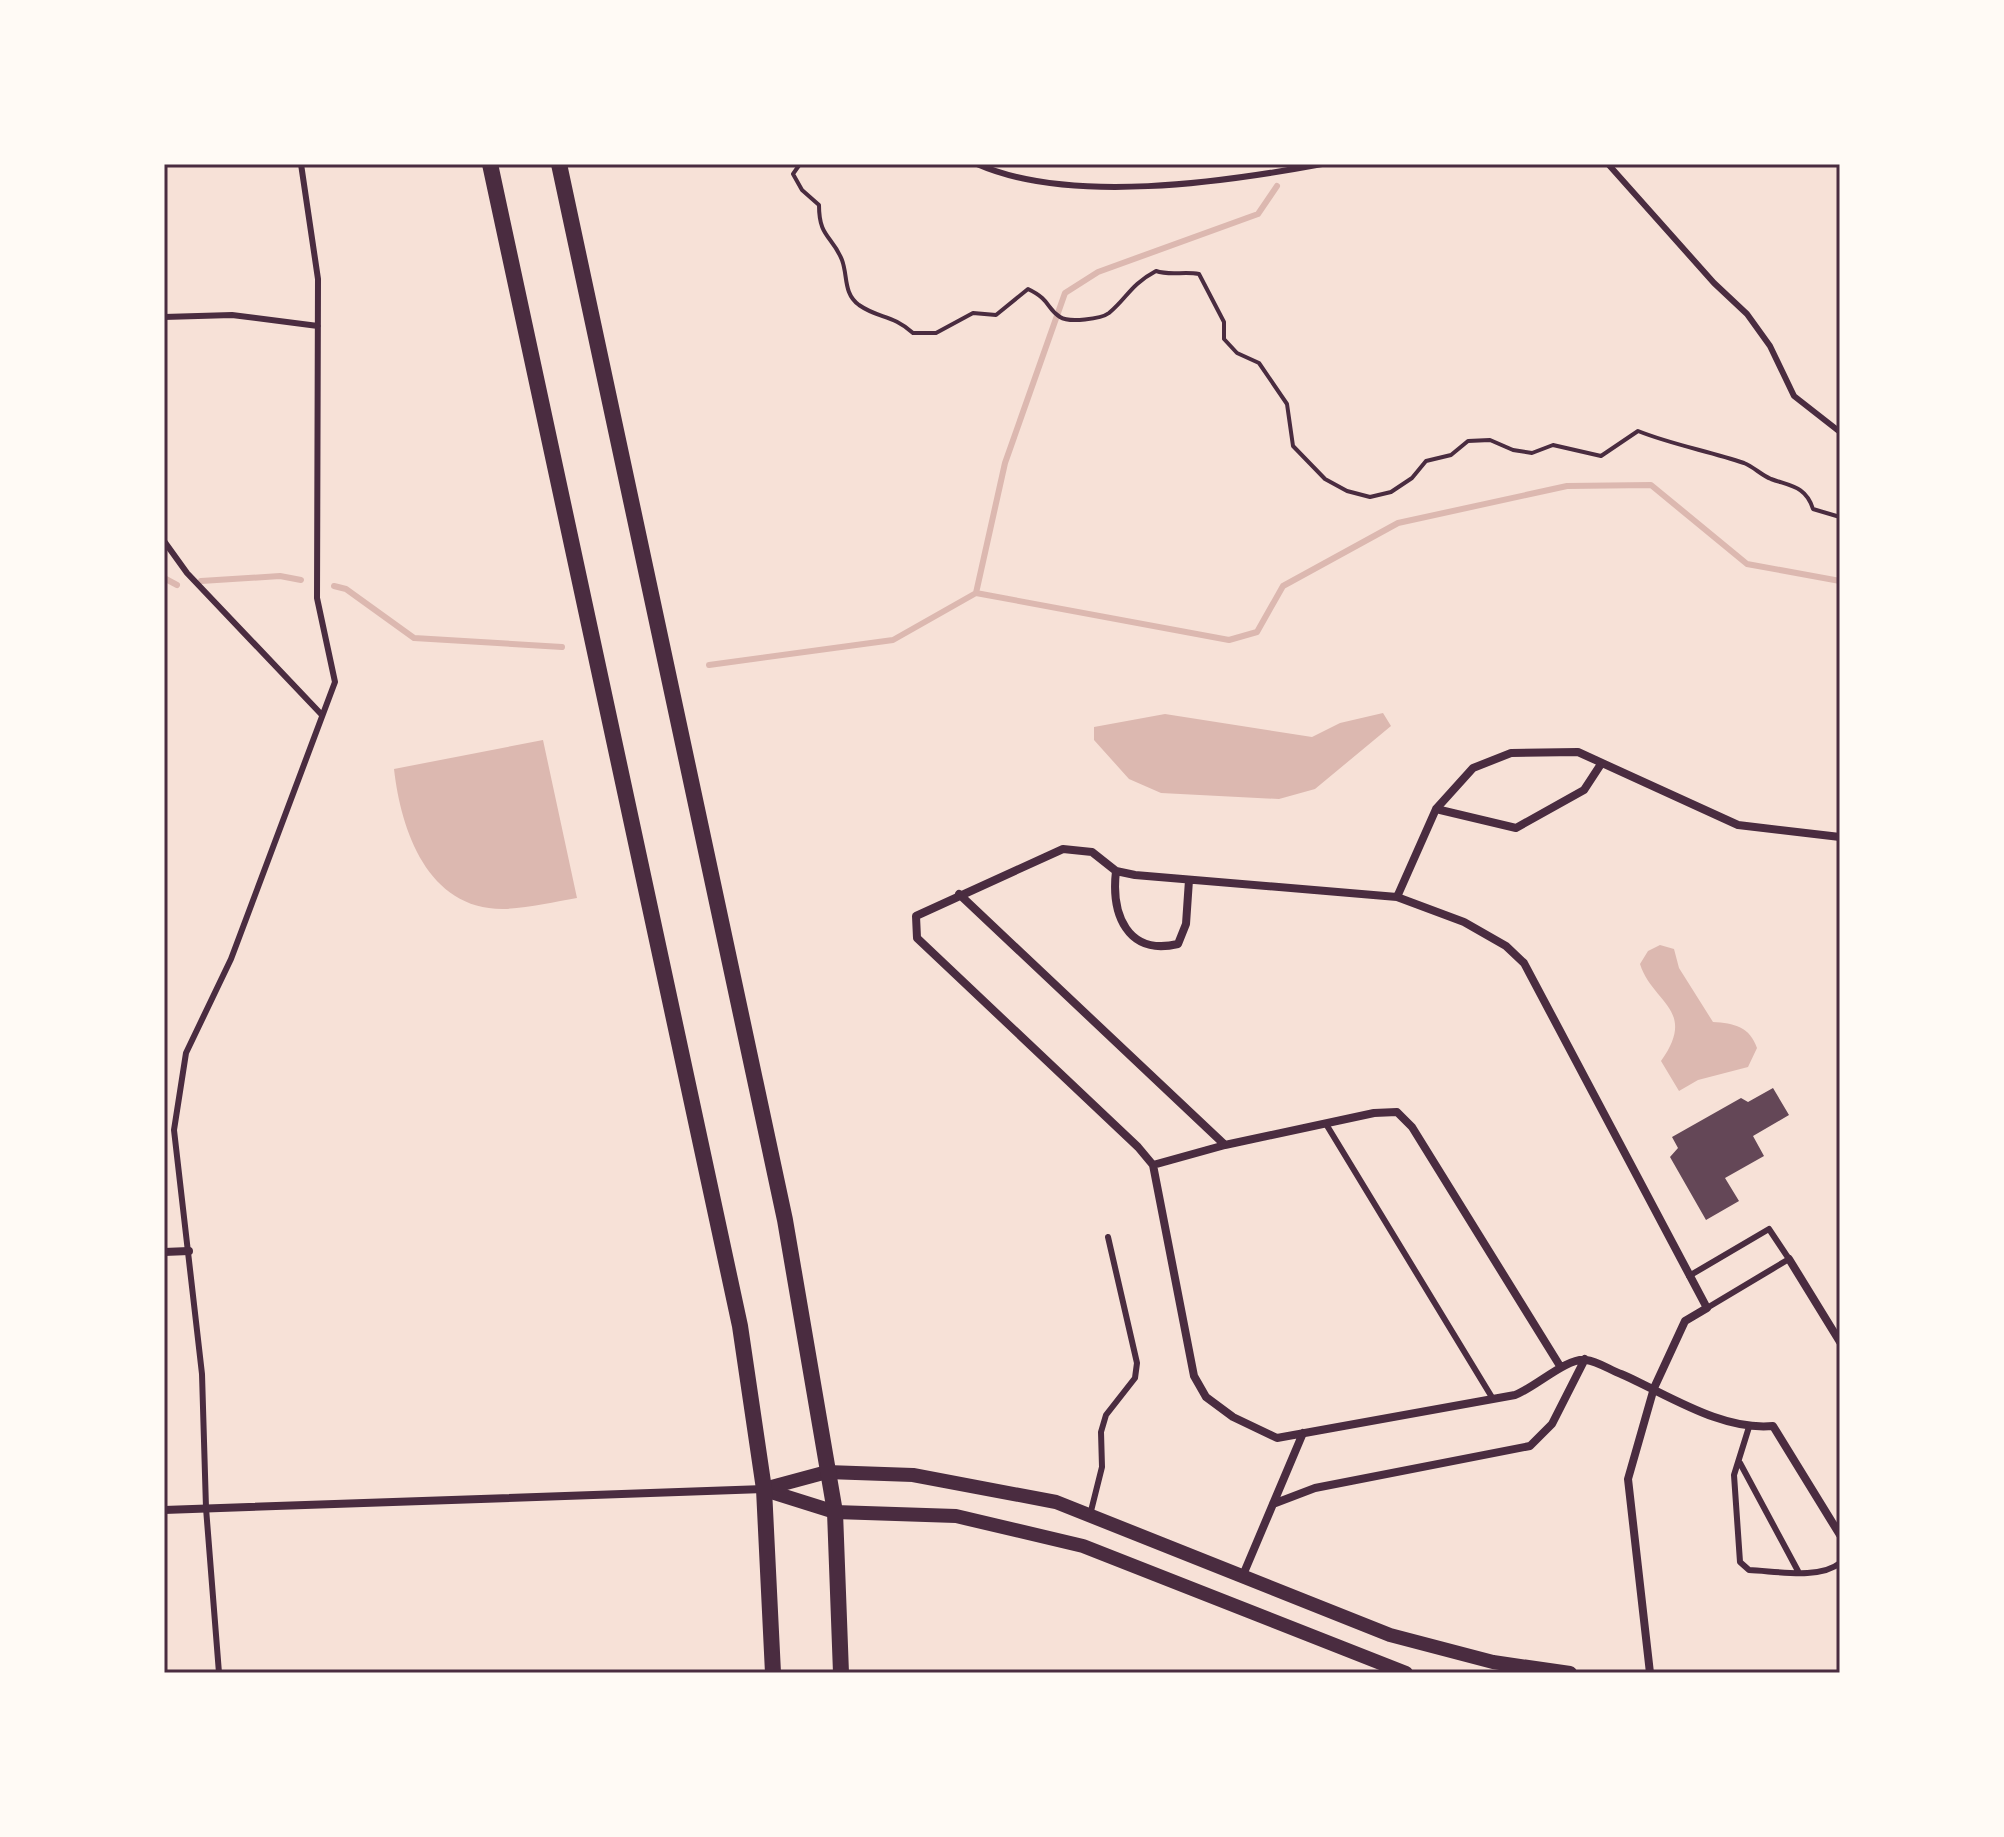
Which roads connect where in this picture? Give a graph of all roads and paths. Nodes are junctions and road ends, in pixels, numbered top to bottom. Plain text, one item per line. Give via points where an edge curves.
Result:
1 (301, 164) edge
2 (490, 164) edge
3 (559, 164) edge
4 (800, 164) edge
5 (977, 164) edge
6 (1322, 164) edge
7 (1608, 164) edge
8 (164, 317) edge
9 (318, 326) junction
10 (1840, 432) edge
11 (1840, 517) edge
12 (164, 541) edge
13 (322, 715) junction
14 (1601, 764) junction
15 (1436, 809) junction
16 (1840, 837) edge
17 (1116, 871) junction
18 (1189, 880) junction
19 (959, 894) junction
20 (1397, 897) junction
21 (1326, 1124) junction
22 (1225, 1145) junction
23 (1153, 1165) junction
24 (1108, 1237) dead end
25 (189, 1251) junction
26 (164, 1252) edge
27 (1789, 1259) junction
28 (1689, 1276) junction
29 (1707, 1308) junction
30 (1840, 1342) edge
31 (1585, 1359) junction
32 (1560, 1366) junction
33 (1654, 1388) junction
34 (1493, 1399) junction
35 (1749, 1427) junction
36 (1303, 1433) junction
37 (1740, 1463) junction
38 (827, 1472) junction
39 (764, 1489) junction
40 (1273, 1504) junction
41 (206, 1508) junction
42 (164, 1510) edge
43 (835, 1512) junction
44 (1090, 1515) junction
45 (1840, 1535) edge
46 (1840, 1563) edge
47 (1798, 1571) junction
48 (1243, 1575) junction
49 (219, 1673) edge
50 (773, 1673) edge
51 (841, 1673) edge
52 (1406, 1673) edge
53 (1570, 1673) edge
54 (1650, 1673) edge

1 - 9 lane via 318,279
2 - 39 main road via 740,1326
3 - 38 main road via 782,1205
4 - 11 path via 793,174 819,205 819,226 842,261 844,282 856,303 896,318 913,333 936,333 973,313 996,315 1028,289 1069,321 1108,314 1137,281 1156,271 1199,274 1219,310 1224,339 1237,353 1259,363 1287,404 1293,446 1325,479 1347,491 1370,497 1391,492 1426,461 1451,455 1468,441 1490,440 1532,453 1553,445 1601,456 1638,431 1749,465 1769,479 1793,484 1809,497 1813,509
5 - 6 lane via 1028,179 1177,186
7 - 10 lane via 1747,314 1770,346 1794,396
8 - 9 lane via 232,315
9 - 13 lane via 317,598 335,682
12 - 13 lane via 187,573
13 - 25 lane via 231,959 186,1053 174,1130
14 - 15 street via 1578,752 1511,753 1473,768
14 - 15 street via 1584,790 1516,828
14 - 16 street via 1738,825
15 - 20 street
17 - 18 street
17 - 18 street via 1113,896 1119,920 1140,941 1158,949 1178,944 1186,924
17 - 19 street via 1092,852 1063,849
18 - 20 street
19 - 22 street
19 - 23 street via 916,916 917,938
20 - 28 street via 1464,922 1524,963
21 - 22 street
21 - 32 street via 1397,1112 1412,1127
21 - 34 lane
22 - 23 street
23 - 36 street via 1194,1376 1206,1397 1233,1417 1277,1438
24 - 44 lane via 1137,1363 1135,1378 1106,1415 1102,1467
25 - 26 street
25 - 41 lane via 202,1374
27 - 28 lane via 1769,1229
27 - 29 lane
27 - 30 street
28 - 29 street
29 - 33 street via 1685,1321
31 - 32 street
31 - 33 street
31 - 40 street via 1552,1424 1530,1446 1315,1488
32 - 34 street via 1536,1387
33 - 35 street
33 - 54 street via 1628,1479
34 - 36 street
35 - 37 lane
35 - 45 street via 1773,1426
36 - 40 street
37 - 47 lane
37 - 47 lane via 1734,1475 1740,1562 1749,1570
38 - 39 street
38 - 43 main road
38 - 44 street via 913,1475 1056,1502
39 - 41 street
39 - 43 street
39 - 50 main road
40 - 48 street
41 - 42 street
41 - 49 lane
43 - 51 main road
43 - 52 street via 956,1516 1083,1546
44 - 48 street
46 - 47 lane via 1830,1571
48 - 53 street via 1390,1635 1493,1662

